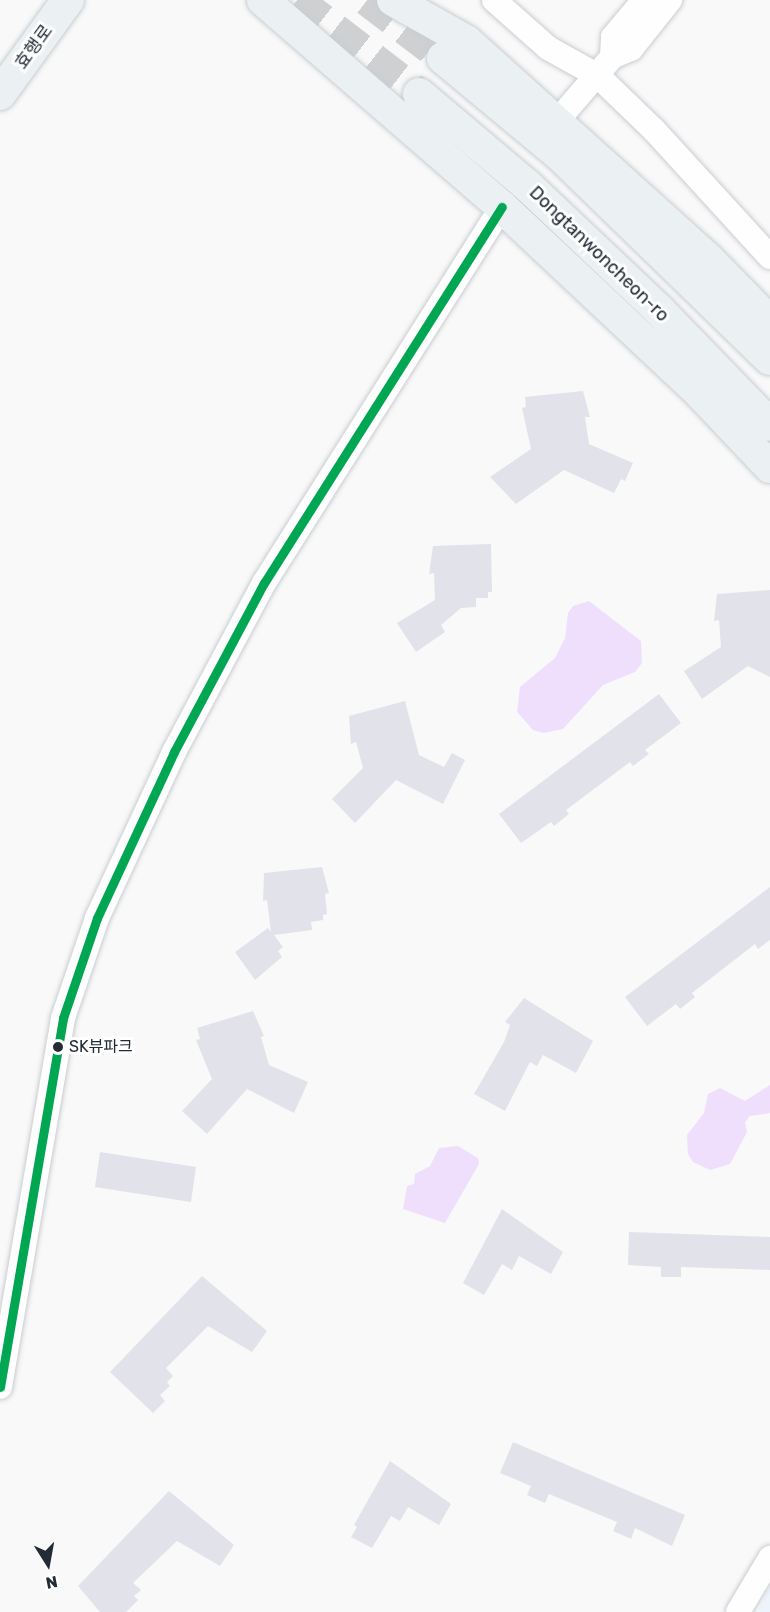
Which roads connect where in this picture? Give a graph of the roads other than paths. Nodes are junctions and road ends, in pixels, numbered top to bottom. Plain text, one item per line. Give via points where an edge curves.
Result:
1 (85, 0) edge
2 (263, 0) edge
3 (494, 0) edge
4 (644, 0) edge
5 (670, 0) edge
6 (413, 5) edge
7 (61, 10) edge
8 (443, 58) tunnel mouth
9 (605, 66) junction
10 (0, 94) edge
11 (418, 94) tunnel mouth
12 (557, 121) junction
13 (502, 207) junction
14 (770, 257) edge
15 (770, 322) edge
16 (770, 359) edge
17 (770, 424) edge
18 (770, 467) edge
19 (0, 1387) edge
20 (770, 1558) edge
21 (738, 1612) edge

1 - 7 main road
2 - 13 main road
3 - 9 street via 548,48
4 - 9 street via 613,37
5 - 9 street via 631,49
6 - 12 main road via 466,41
7 - 10 main road, 효행로
8 - 16 main road via 561,156
9 - 12 street
9 - 14 street via 654,130
11 - 17 main road, Dongtanwoncheon-ro via 528,186 660,311
12 - 15 main road via 708,259
13 - 18 main road via 700,393
13 - 19 street, Dongtanwoncheon-ro via 264,583 174,752 97,918 63,1018
20 - 21 street

